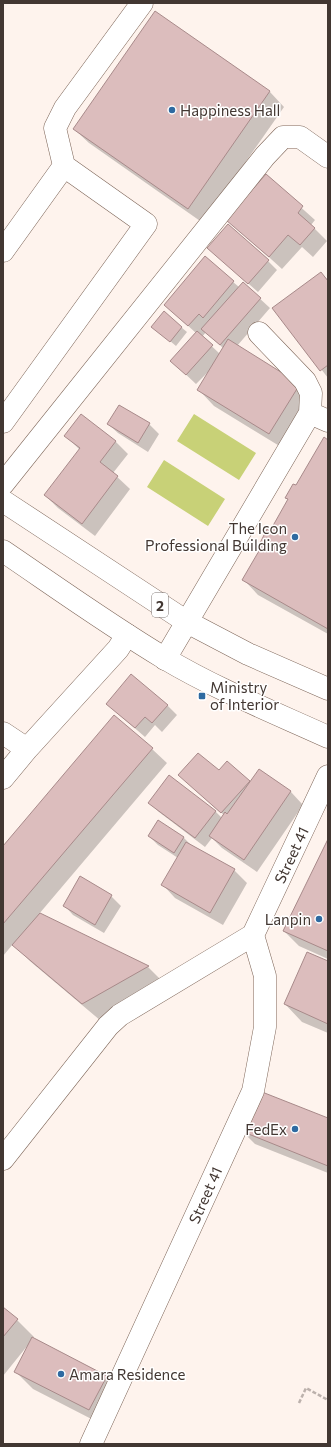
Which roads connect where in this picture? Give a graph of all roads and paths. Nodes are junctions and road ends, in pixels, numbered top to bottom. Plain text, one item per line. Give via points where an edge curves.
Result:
1 (142, 3) edge
2 (328, 157) edge
3 (64, 166) junction
4 (3, 251) edge
5 (259, 333) dead end
6 (7, 409) edge
7 (319, 417) edge
8 (3, 484) edge
9 (3, 501) edge
10 (3, 551) edge
11 (187, 622) junction
12 (127, 635) junction
13 (165, 659) junction
14 (328, 689) edge
15 (3, 733) edge
16 (328, 737) edge
17 (27, 749) junction
18 (328, 776) edge
19 (3, 778) edge
20 (253, 935) junction
21 (3, 1159) edge
22 (328, 1400) edge
23 (299, 1403) dead end
24 (90, 1444) edge

1 - 3 street via 65,108 55,128
2 - 8 street via 300,137 283,137 264,156
3 - 4 street
3 - 6 street via 146,224
5 - 7 street via 305,381 312,393
7 - 11 street
9 - 11 street, 2
10 - 12 street
11 - 13 street
11 - 14 street, 2 via 248,654
12 - 13 street
12 - 17 street
13 - 16 street via 232,694
15 - 17 street
17 - 19 street
18 - 20 street, Street 41
20 - 21 street via 120,1015 108,1026
20 - 24 street, Street 41 via 265,976 265,1027 253,1090
22 - 23 path via 306,1388

